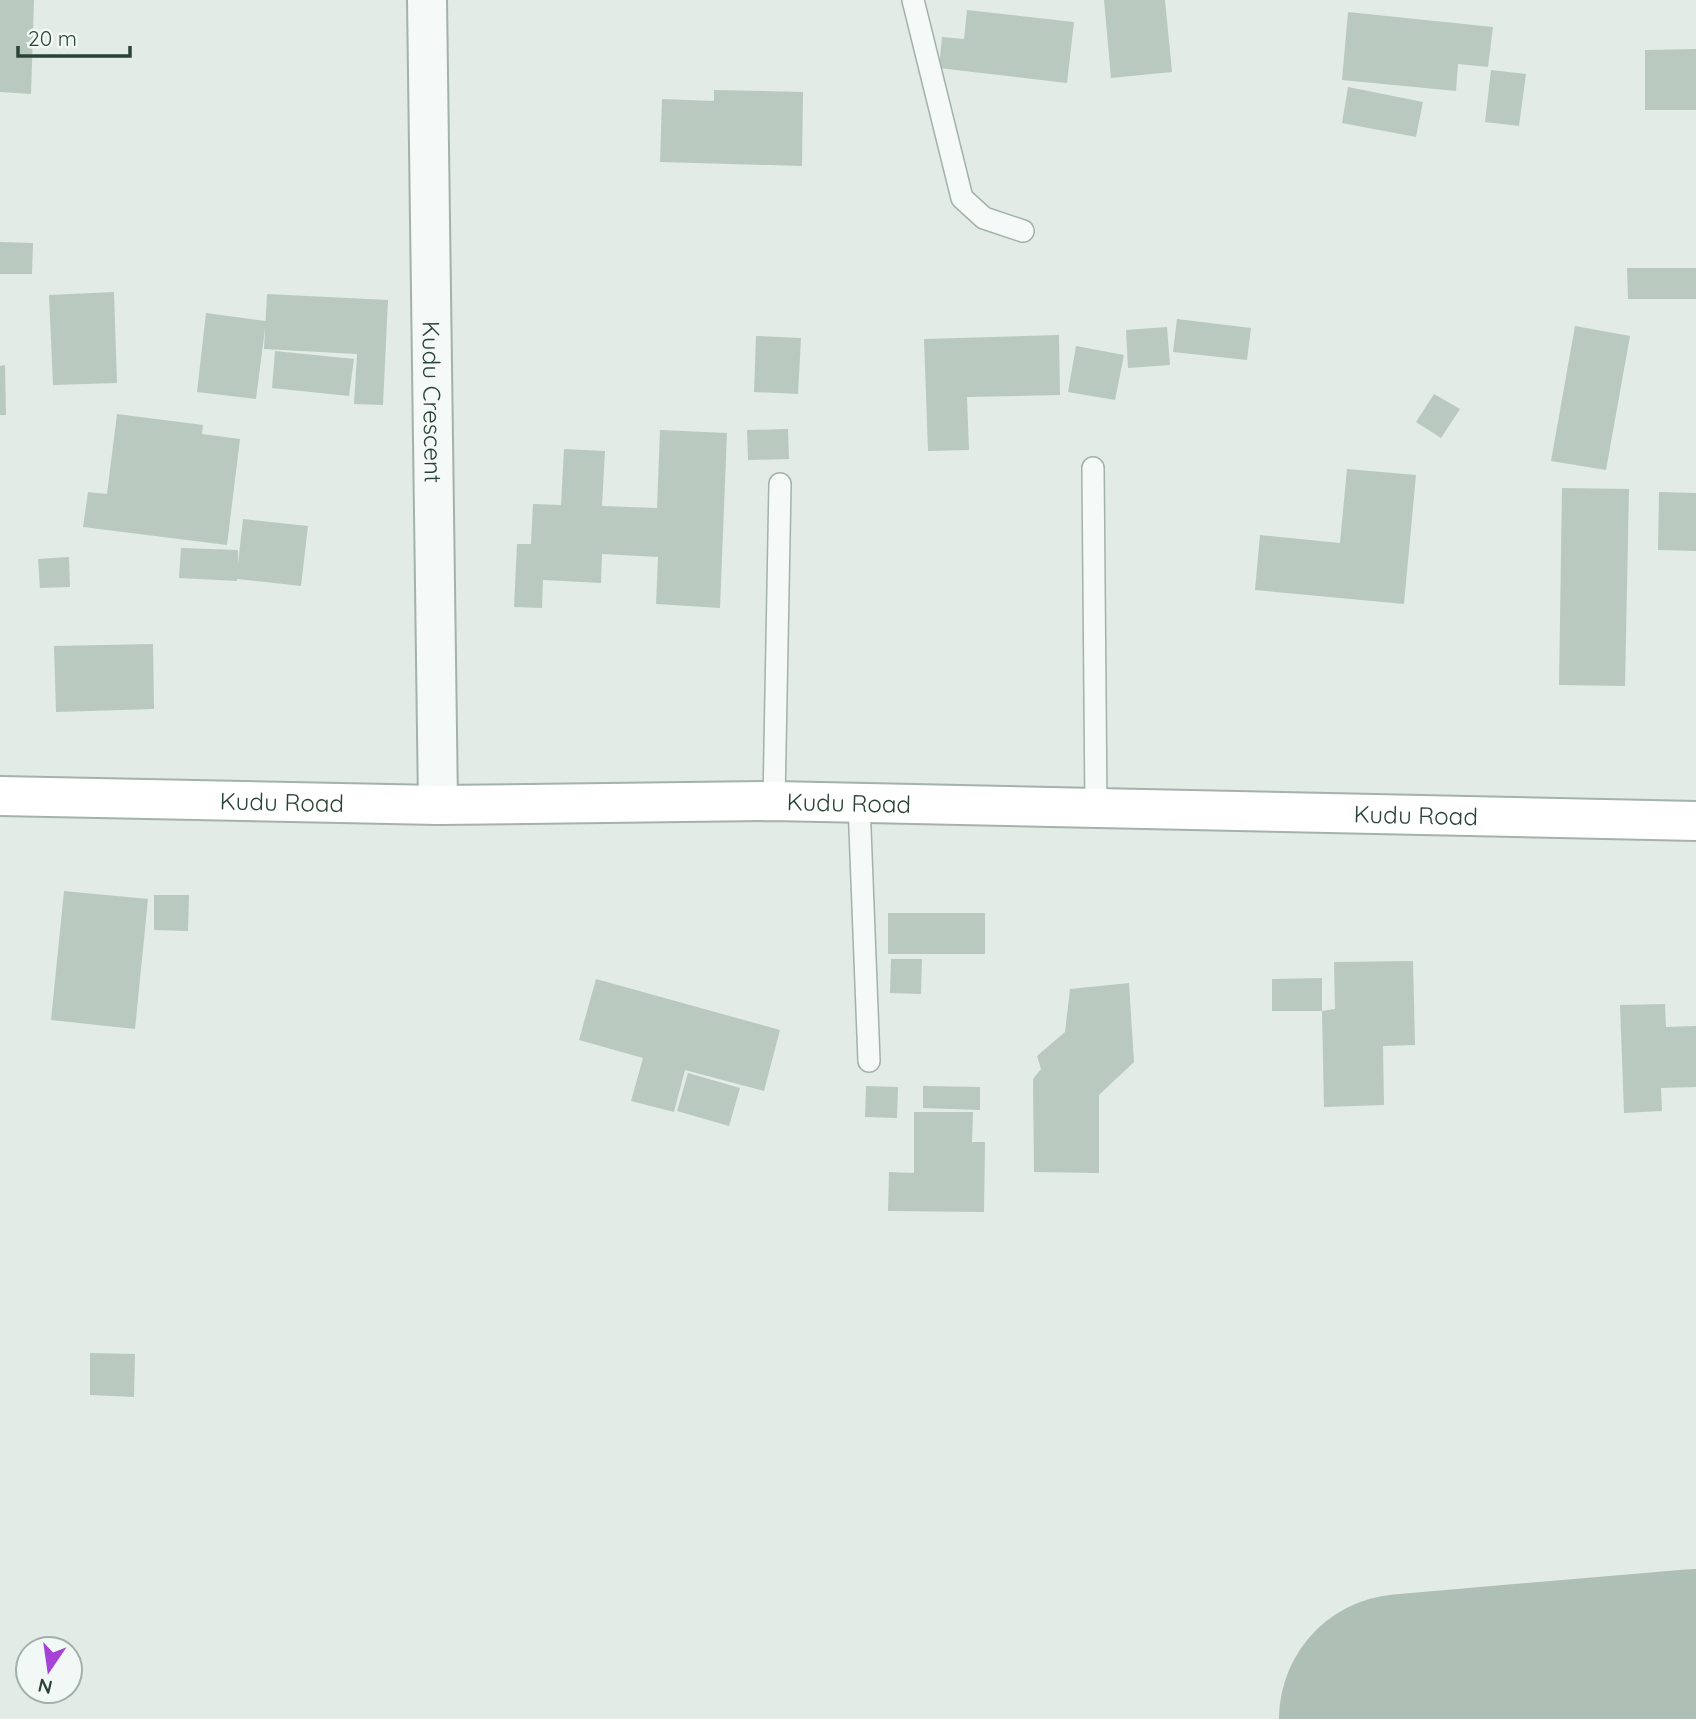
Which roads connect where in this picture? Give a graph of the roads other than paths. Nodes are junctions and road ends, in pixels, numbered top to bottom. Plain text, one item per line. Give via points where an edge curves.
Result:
1 (427, 0) edge
2 (913, 0) edge
3 (1023, 231) dead end
4 (1093, 468) dead end
5 (780, 484) dead end
6 (0, 796) edge
7 (774, 801) junction
8 (859, 803) junction
9 (438, 805) junction
10 (1096, 808) junction
11 (1696, 821) edge
12 (869, 1061) dead end

1 - 9 street, Kudu Crescent
2 - 3 lane via 962,198 984,218
4 - 10 lane
5 - 7 lane
6 - 9 street, Kudu Road
7 - 8 street, Kudu Road
7 - 9 street, Kudu Road
8 - 10 street, Kudu Road
8 - 12 lane
10 - 11 street, Kudu Road

